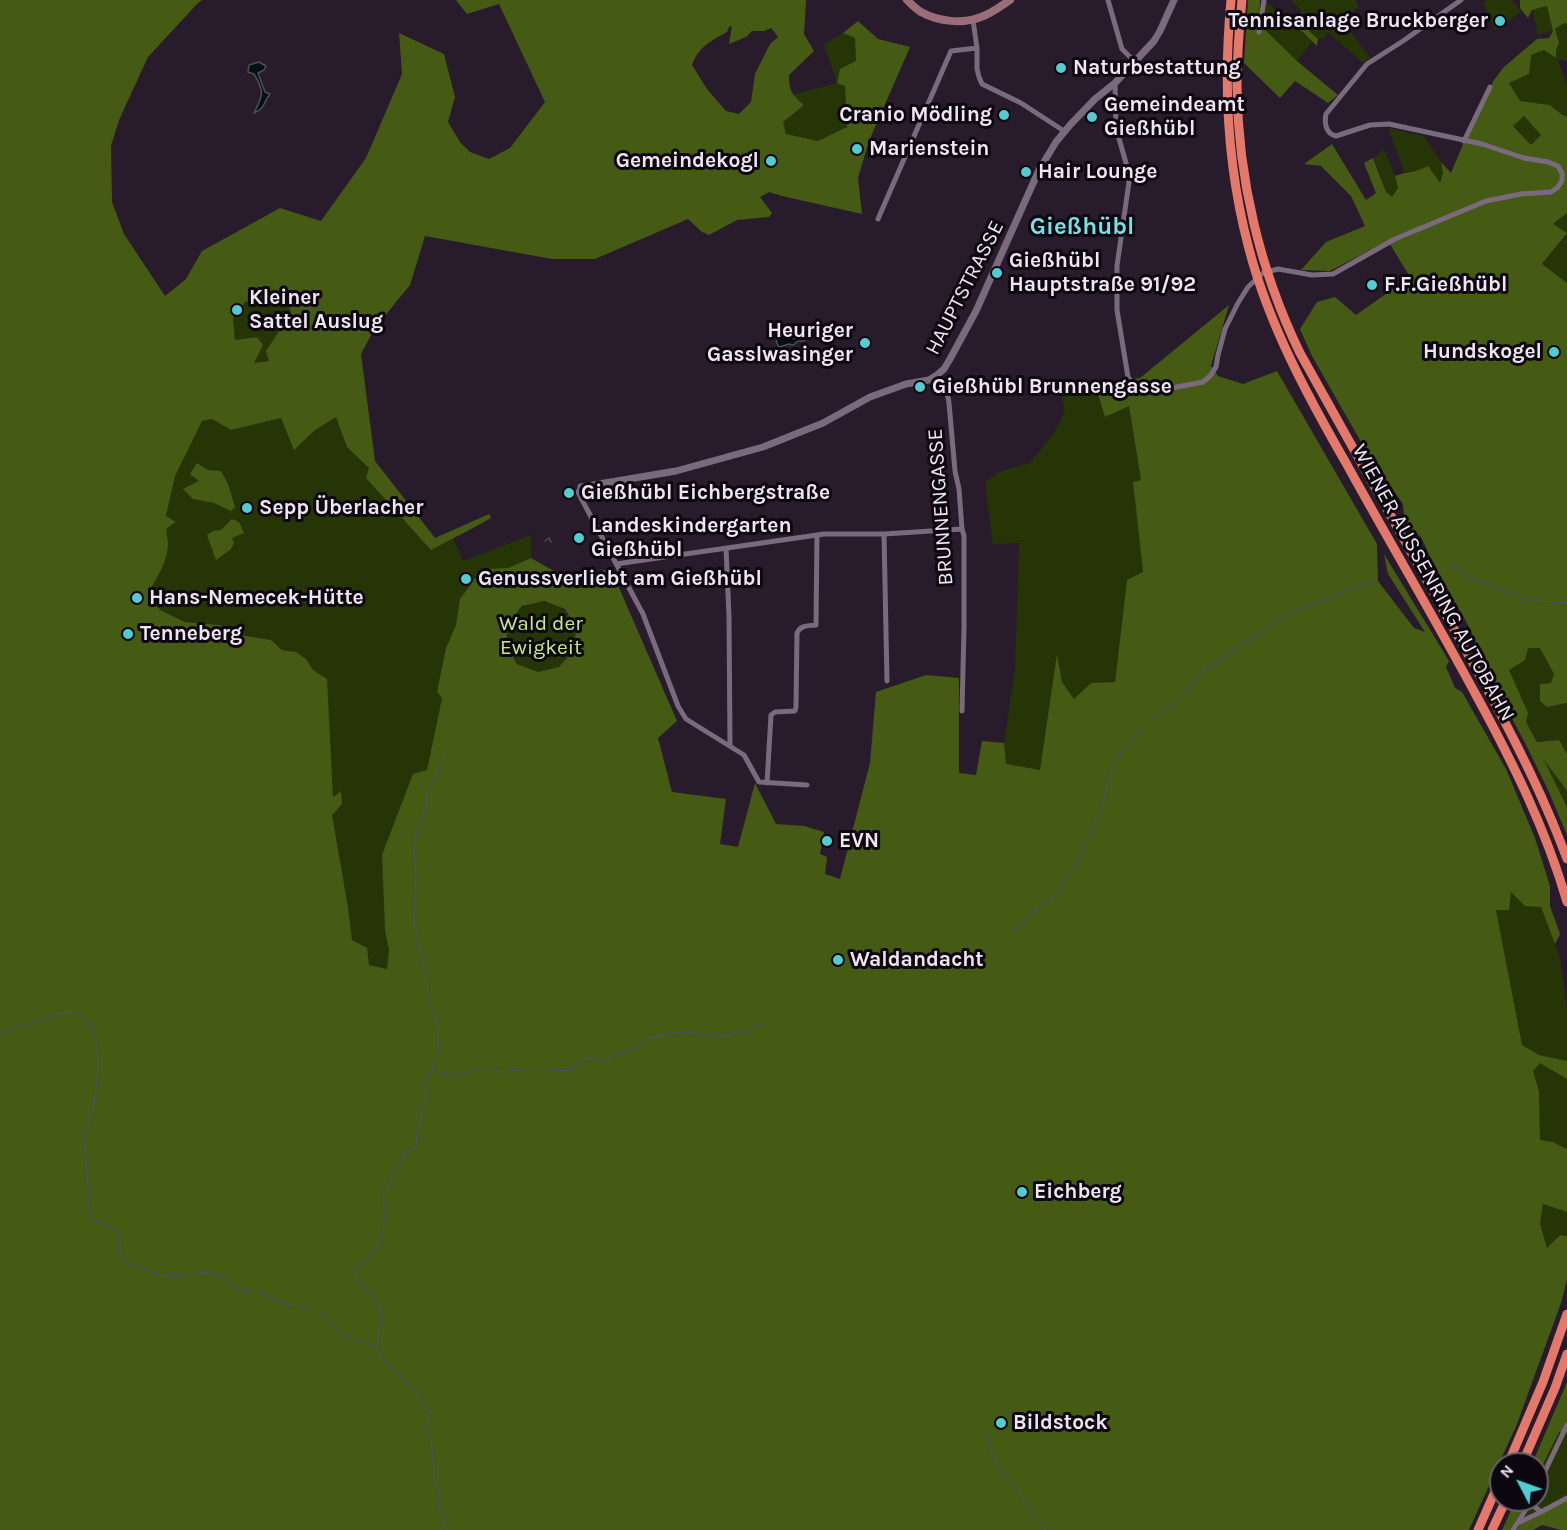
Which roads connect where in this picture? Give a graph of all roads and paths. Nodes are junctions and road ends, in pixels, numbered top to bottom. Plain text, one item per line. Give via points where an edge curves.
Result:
1 (907, 0) edge
2 (1010, 0) edge
3 (1108, 0) edge
4 (1174, 0) edge
5 (1231, 0) edge
6 (1242, 0) edge
7 (1264, 0) edge
8 (1461, 0) edge
9 (973, 20) junction
10 (1259, 32) dead end
11 (977, 48) junction
12 (1134, 62) junction
13 (1115, 82) junction
14 (1490, 87) dead end
15 (1064, 131) junction
16 (1464, 141) junction
17 (878, 219) dead end
18 (937, 375) junction
19 (581, 487) joint
20 (962, 529) junction
21 (884, 534) junction
22 (817, 535) junction
23 (726, 548) junction
24 (616, 564) junction
25 (887, 681) dead end
26 (962, 711) dead end
27 (730, 746) junction
28 (767, 783) junction
29 (807, 785) dead end
30 (1567, 859) edge
31 (1567, 902) edge
32 (1567, 1314) edge
33 (1567, 1354) edge
34 (1567, 1425) edge
35 (1513, 1452) edge
36 (1527, 1452) edge
37 (1549, 1463) edge
38 (1567, 1498) edge
39 (1489, 1505) edge
40 (1549, 1508) edge
41 (1500, 1512) edge
42 (1525, 1512) edge
43 (1541, 1512) edge
44 (1518, 1523) junction
45 (1478, 1530) edge
46 (1492, 1530) edge
47 (1513, 1530) edge

1 - 9 main road via 922,13 940,19
2 - 9 main road
3 - 12 street via 1122,49
4 - 12 street, HAUPTSTRASSE via 1154,41
5 - 31 highway, WIENER AUSSENRING AUTOBAHN via 1226,88 1229,137 1240,212 1261,286 1302,384 1518,774
6 - 30 highway, WIENER AUSSENRING AUTOBAHN via 1237,88 1244,173 1260,246 1287,327 1495,703
7 - 10 street
8 - 16 street via 1366,64 1324,121 1336,136 1370,125 1389,124
9 - 11 street
11 - 15 street via 982,84
11 - 17 street via 951,51
12 - 13 street, HAUPTSTRASSE
13 - 15 street, HAUPTSTRASSE
13 - 16 street via 1116,128 1129,182 1117,266 1117,310 1128,377 1134,386 1151,392 1203,382 1210,376 1238,303 1263,273 1278,269 1333,274 1395,239 1486,201 1551,192 1562,181 1558,166
14 - 16 street
15 - 18 street, HAUPTSTRASSE via 1039,170 976,311
18 - 19 street, HAUPTSTRASSE via 870,397 823,423 763,447 676,471
18 - 20 street, BRUNNENGASSE via 949,403
19 - 24 street via 578,492
20 - 21 street
20 - 26 street, BRUNNENGASSE
21 - 22 street
21 - 25 street
22 - 23 street
22 - 28 street via 816,625 803,626 797,633 795,711 771,715
23 - 24 street
23 - 27 street
24 - 27 street via 643,614 681,712
27 - 28 street via 744,755 759,782
28 - 29 street
32 - 35 highway
33 - 36 highway
34 - 37 street
38 - 40 street
39 - 45 highway
41 - 46 highway
42 - 44 street
43 - 44 street
44 - 47 street

